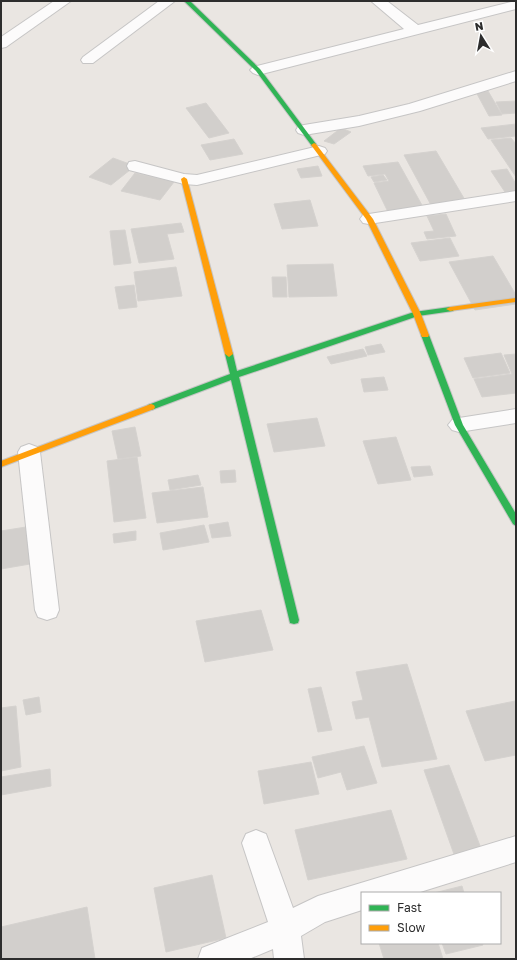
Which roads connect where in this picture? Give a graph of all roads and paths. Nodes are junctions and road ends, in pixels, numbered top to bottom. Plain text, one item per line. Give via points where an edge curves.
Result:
1 (64, 1) edge
2 (168, 1) edge
3 (378, 1) edge
4 (192, 2) edge
5 (516, 3) edge
6 (415, 30) junction
7 (1, 44) edge
8 (88, 60) dead end
9 (258, 70) junction
10 (516, 76) edge
11 (304, 130) junction
12 (319, 151) junction
13 (135, 166) dead end
14 (184, 179) junction
15 (516, 196) edge
16 (369, 219) junction
17 (516, 300) edge
18 (417, 314) junction
19 (235, 376) junction
20 (516, 416) edge
21 (460, 425) junction
22 (29, 452) junction
23 (1, 464) edge
24 (516, 522) edge
25 (47, 610) dead end
26 (294, 620) dead end
27 (256, 843) dead end
28 (516, 849) edge
29 (375, 892) edge
30 (361, 896) edge
31 (285, 929) junction
32 (213, 959) edge
33 (289, 959) edge

1 - 7 street
2 - 8 street
3 - 6 street
4 - 9 street
5 - 6 street
6 - 9 street
9 - 11 street
10 - 11 street via 414,108
11 - 12 street
12 - 14 street via 211,178
12 - 16 street
13 - 14 street
14 - 19 street
15 - 16 street
16 - 18 street
17 - 18 street
18 - 19 street
18 - 21 street
19 - 22 street
19 - 26 street
20 - 21 street
21 - 24 street
22 - 23 street
22 - 25 street
27 - 31 street
28 - 29 street
30 - 31 street via 318,910
31 - 32 street
31 - 33 street

